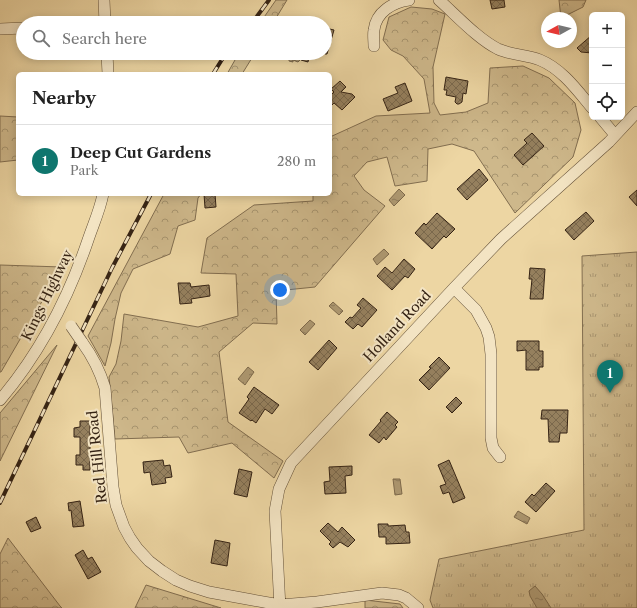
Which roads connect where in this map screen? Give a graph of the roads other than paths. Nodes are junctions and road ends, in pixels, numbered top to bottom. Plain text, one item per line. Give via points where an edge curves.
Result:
1 (104, 0) edge
2 (409, 0) edge
3 (439, 0) edge
4 (105, 16) edge
5 (16, 28) edge
6 (0, 29) edge
7 (374, 46) dead end
8 (107, 60) edge
9 (108, 72) edge
10 (589, 104) edge
11 (637, 112) edge
12 (602, 120) edge
13 (615, 135) junction
14 (102, 196) edge
15 (454, 288) junction
16 (58, 312) junction
17 (0, 400) edge
18 (500, 457) dead end
19 (280, 606) edge
20 (418, 608) edge

1 - 4 street
2 - 7 street via 387,8 376,20
3 - 10 street via 499,49 547,64 569,80
5 - 6 street
8 - 9 street
11 - 13 street, Holland Road
12 - 13 street
13 - 15 street, Holland Road via 501,239
14 - 16 street, Kings Highway via 80,265
15 - 18 street via 476,310 489,337 491,438 493,448
15 - 19 street, Holland Road via 301,451 287,470 279,489 275,511
16 - 17 street, Kings Highway via 32,358
16 - 19 street, Red Hill Road, bridge via 95,361 102,378 116,504 124,528 137,548 162,571 190,586
19 - 20 street, Red Hill Road via 382,593 399,595

